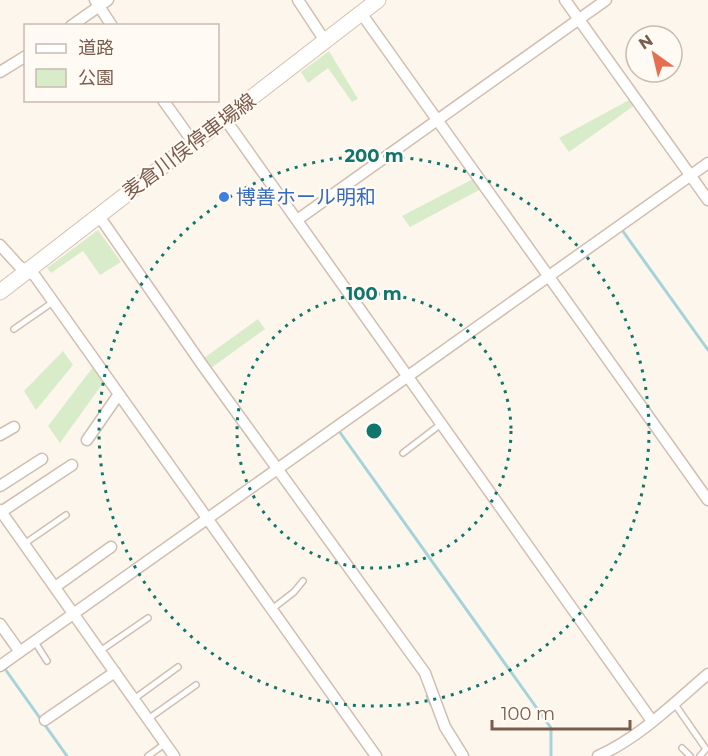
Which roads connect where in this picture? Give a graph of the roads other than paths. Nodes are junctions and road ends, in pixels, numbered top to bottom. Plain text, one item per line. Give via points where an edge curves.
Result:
1 (298, 0) edge
2 (378, 0) edge
3 (565, 0) edge
4 (606, 0) edge
5 (101, 2) edge
6 (361, 13) junction
7 (579, 20) junction
8 (74, 24) edge
9 (111, 24) edge
10 (325, 41) junction
11 (24, 57) edge
12 (0, 72) edge
13 (164, 102) edge
14 (225, 119) junction
15 (438, 119) junction
16 (193, 142) junction
17 (708, 163) edge
18 (690, 175) junction
19 (708, 200) edge
20 (99, 216) junction
21 (297, 220) junction
22 (0, 245) edge
23 (27, 271) junction
24 (549, 276) junction
25 (0, 292) edge
26 (53, 302) junction
27 (14, 329) dead end
28 (407, 376) junction
29 (119, 394) junction
30 (441, 424) junction
31 (14, 427) dead end
32 (0, 435) edge
33 (87, 440) dead end
34 (403, 453) dead end
35 (42, 459) dead end
36 (72, 465) dead end
37 (277, 468) junction
38 (0, 486) edge
39 (708, 500) edge
40 (1, 511) edge
41 (66, 515) dead end
42 (208, 519) junction
43 (24, 544) junction
44 (111, 548) dead end
45 (303, 581) dead end
46 (55, 587) junction
47 (272, 609) junction
48 (74, 614) junction
49 (148, 618) dead end
50 (0, 624) edge
51 (35, 642) junction
52 (100, 651) junction
53 (20, 652) junction
54 (47, 661) dead end
55 (1, 664) edge
56 (178, 667) dead end
57 (115, 672) junction
58 (708, 674) edge
59 (196, 685) dead end
60 (134, 699) junction
61 (674, 703) junction
62 (148, 719) junction
63 (45, 720) dead end
64 (652, 721) junction
65 (166, 743) junction
66 (682, 748) dead end
67 (619, 752) edge
68 (148, 756) edge
69 (174, 756) edge
70 (376, 756) edge
71 (463, 756) edge
72 (598, 756) edge
73 (690, 756) edge
74 (700, 756) edge

1 - 10 street
2 - 6 main road, 麦倉川俣停車場線
3 - 7 street
4 - 7 street
5 - 8 street
5 - 9 street
6 - 10 main road, 麦倉川俣停車場線
6 - 15 street
7 - 15 street
7 - 18 street
10 - 14 main road, 麦倉川俣停車場線
11 - 12 street
13 - 16 street
14 - 16 main road, 麦倉川俣停車場線
14 - 21 street
15 - 21 street
15 - 24 street
16 - 20 main road, 麦倉川俣停車場線
17 - 18 street
18 - 19 street
18 - 24 street
20 - 23 main road, 麦倉川俣停車場線
20 - 37 street
21 - 28 street
22 - 23 street
23 - 25 main road, 麦倉川俣停車場線
23 - 26 street
24 - 28 street
24 - 39 street
26 - 27 lane
26 - 29 street
28 - 30 street
28 - 37 street
29 - 33 street
29 - 42 street
30 - 34 lane
30 - 64 street
31 - 32 street
35 - 38 street
36 - 40 street
37 - 42 street
37 - 71 street via 425,673 445,727
40 - 43 street
41 - 43 lane
42 - 47 street
42 - 48 street
43 - 46 street
44 - 46 street
45 - 47 lane
46 - 48 street
47 - 70 street
48 - 51 street
48 - 52 street
49 - 52 lane
50 - 53 street
51 - 53 street
51 - 54 lane
52 - 57 street
53 - 55 street
56 - 60 lane
57 - 60 street
57 - 63 street
58 - 61 street
59 - 62 lane
60 - 62 street
61 - 64 street
61 - 74 lane via 706,749
62 - 65 street
64 - 67 street
65 - 68 lane
65 - 69 street
66 - 73 lane
67 - 72 street

